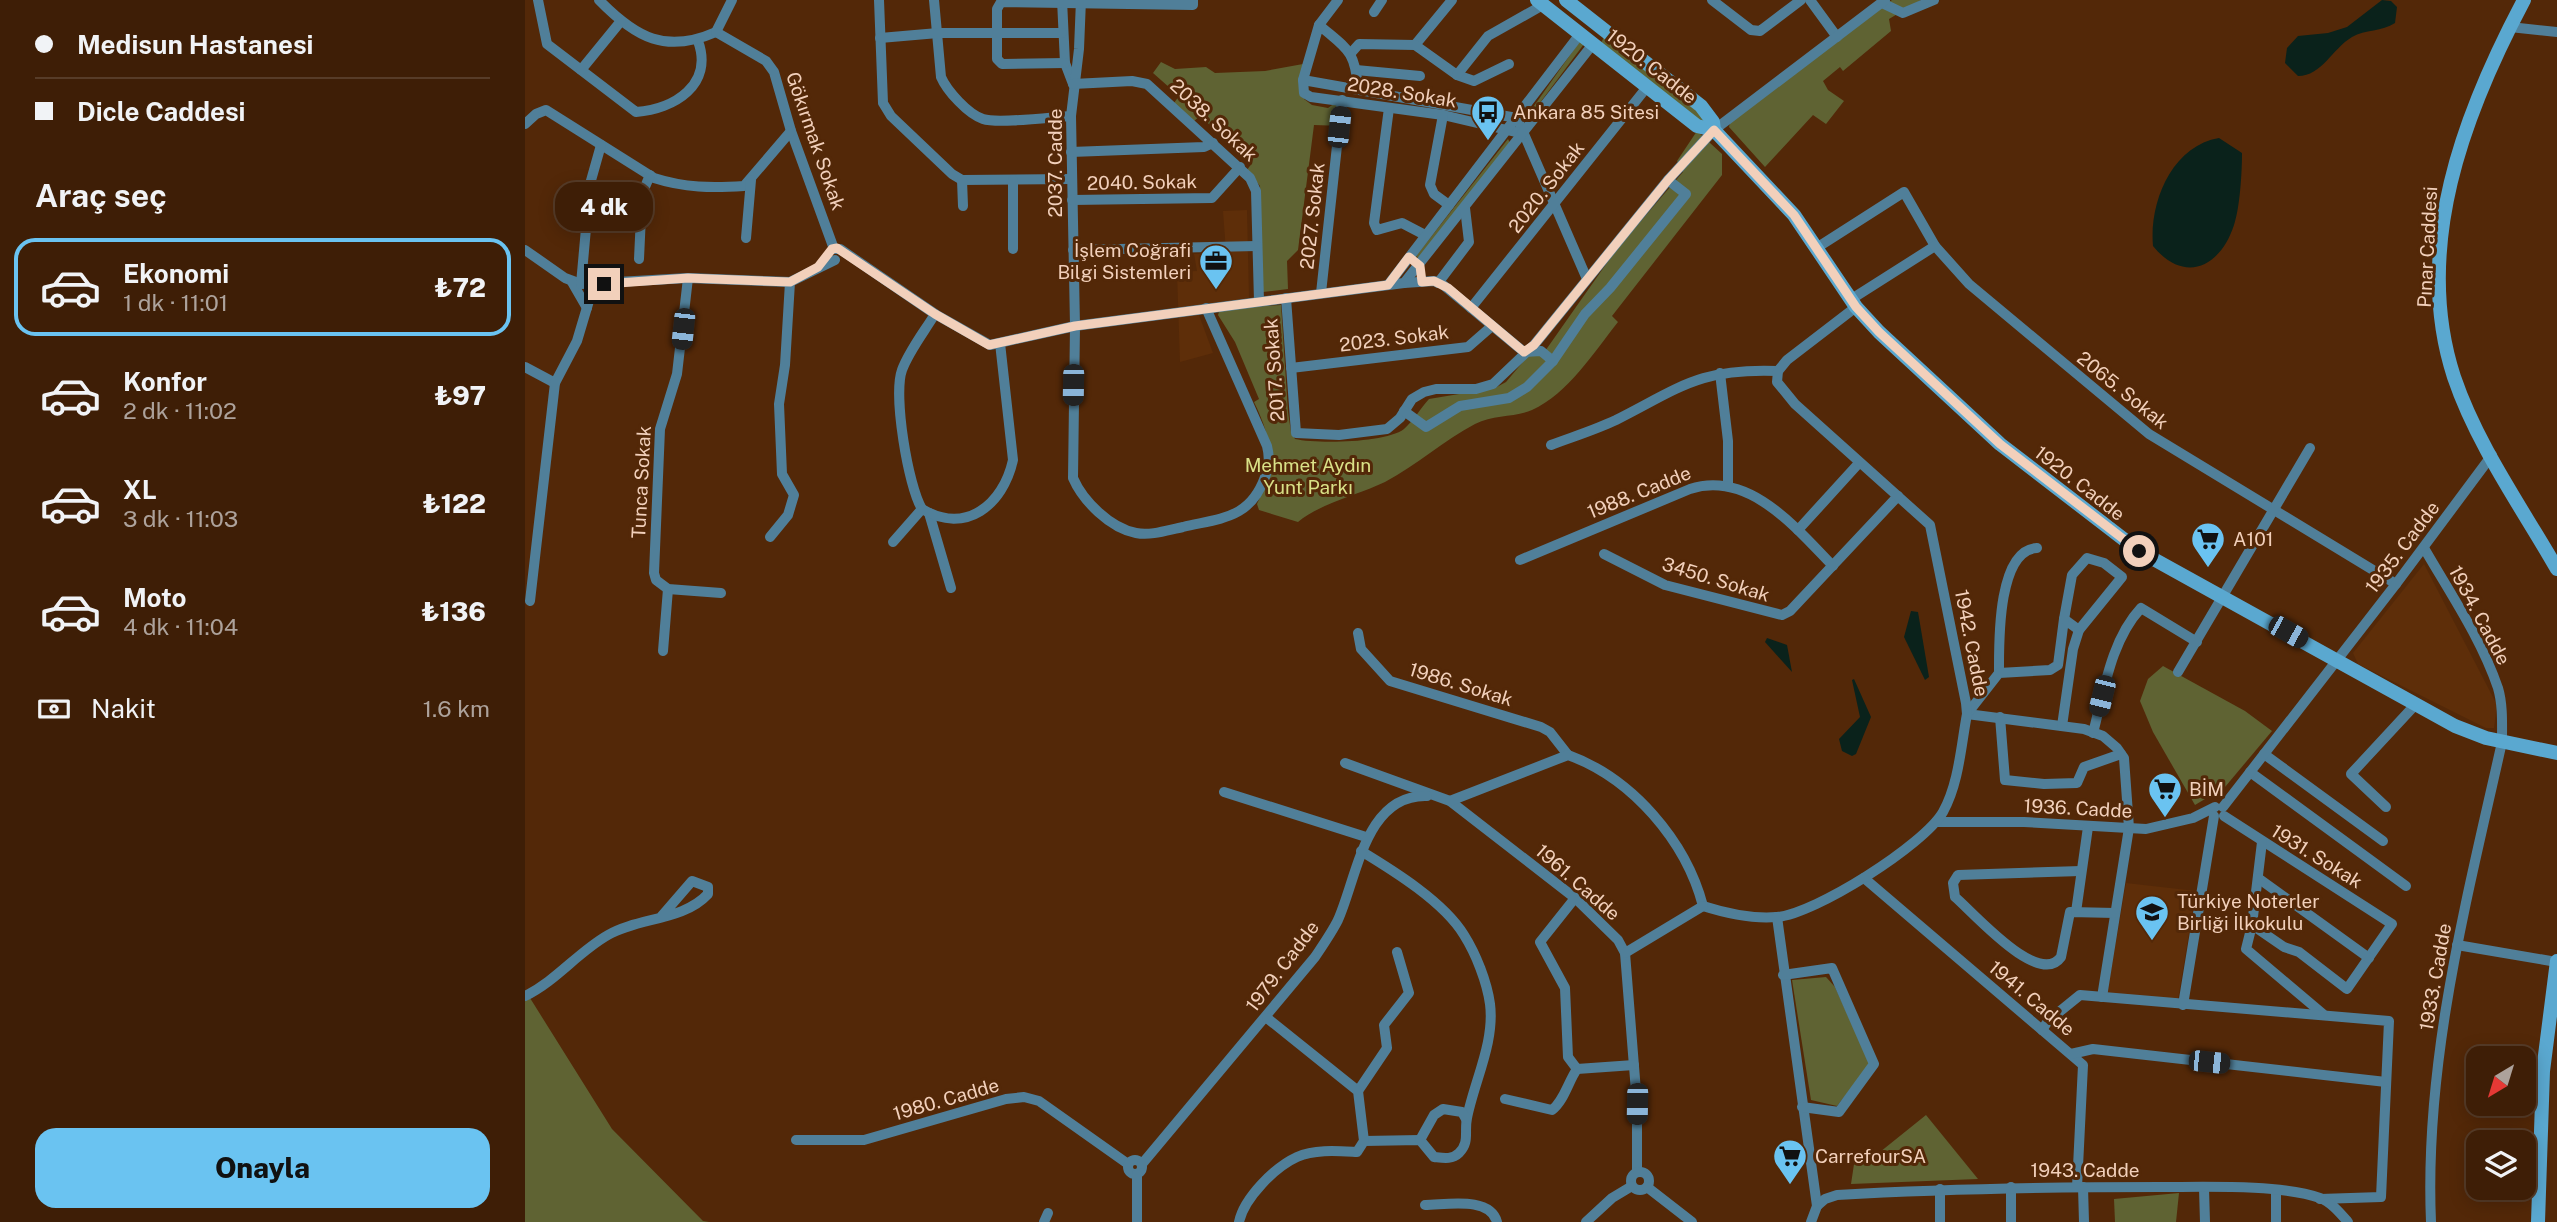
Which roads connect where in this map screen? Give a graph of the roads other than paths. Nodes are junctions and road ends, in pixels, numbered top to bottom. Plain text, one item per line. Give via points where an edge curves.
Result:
1 (538, 0) edge
2 (599, 0) edge
3 (731, 0) edge
4 (879, 0) edge
5 (934, 0) edge
6 (1193, 0) edge
7 (1338, 0) edge
8 (1383, 0) edge
9 (1452, 0) edge
10 (1566, 0) edge
11 (1712, 0) edge
12 (1801, 0) edge
13 (1810, 0) edge
14 (1934, 0) edge
15 (2525, 0) edge
16 (1062, 1) edge
17 (1081, 1) edge
18 (1883, 1) edge
19 (1540, 3) edge
20 (1374, 12) dead end
21 (1591, 19) junction
22 (621, 21) junction
23 (1318, 25) junction
24 (2510, 27) junction
25 (1604, 30) junction
26 (716, 32) junction
27 (997, 32) junction
28 (2557, 32) edge
29 (938, 33) junction
30 (1062, 33) junction
31 (1580, 34) junction
32 (1837, 37) junction
33 (880, 38) junction
34 (698, 41) junction
35 (1593, 44) junction
36 (1415, 45) junction
37 (1351, 53) junction
38 (1065, 63) junction
39 (1509, 64) dead end
40 (1356, 70) junction
41 (580, 71) junction
42 (1457, 75) junction
43 (1420, 76) dead end
44 (1303, 80) junction
45 (1073, 84) junction
46 (1647, 87) junction
47 (1358, 88) junction
48 (1342, 100) junction
49 (1389, 108) junction
50 (1443, 115) junction
51 (1071, 116) junction
52 (1517, 118) junction
53 (525, 124) edge
54 (1509, 129) junction
55 (1714, 130) junction
56 (791, 131) junction
57 (1524, 134) junction
58 (1213, 143) junction
59 (601, 145) junction
60 (1071, 152) junction
61 (1240, 167) junction
62 (650, 175) junction
63 (1071, 179) junction
64 (751, 180) junction
65 (963, 180) junction
66 (1013, 180) junction
67 (1668, 180) junction
68 (1072, 200) junction
69 (1449, 205) junction
70 (1554, 205) junction
71 (963, 206) dead end
72 (1465, 208) junction
73 (1425, 235) junction
74 (746, 238) dead end
75 (1257, 246) junction
76 (1935, 246) junction
77 (1818, 247) junction
78 (1013, 249) dead end
79 (525, 250) edge
80 (1073, 250) junction
81 (835, 254) junction
82 (1409, 257) junction
83 (639, 259) dead end
84 (1420, 266) junction
85 (688, 278) junction
86 (1587, 279) junction
87 (790, 282) junction
88 (1422, 282) junction
89 (577, 283) junction
90 (1404, 283) junction
91 (1438, 283) junction
92 (594, 284) junction
93 (1388, 285) junction
94 (1321, 293) junction
95 (1286, 298) junction
96 (1258, 301) junction
97 (1853, 304) junction
98 (587, 308) junction
99 (1206, 308) junction
100 (1471, 308) junction
101 (935, 314) junction
102 (1075, 326) junction
103 (1492, 326) junction
104 (1000, 343) junction
105 (1524, 352) junction
106 (1553, 361) junction
107 (525, 367) edge
108 (1290, 368) junction
109 (1778, 371) junction
110 (1720, 373) junction
111 (555, 383) junction
112 (1404, 411) junction
113 (1551, 445) dead end
114 (2310, 447) dead end
115 (2492, 455) junction
116 (1859, 463) junction
117 (1728, 485) junction
118 (1898, 496) junction
119 (925, 511) junction
120 (2274, 511) junction
121 (1798, 530) junction
122 (770, 537) dead end
123 (893, 542) dead end
124 (2036, 548) dead end
125 (2424, 548) junction
126 (1604, 554) dead end
127 (1520, 561) dead end
128 (1833, 566) junction
129 (2557, 569) edge
130 (2396, 584) junction
131 (951, 588) dead end
132 (668, 589) junction
133 (721, 593) dead end
134 (2224, 597) junction
135 (530, 601) dead end
136 (2064, 619) junction
137 (2079, 630) junction
138 (1358, 633) dead end
139 (2197, 642) junction
140 (663, 650) dead end
141 (2338, 660) junction
142 (2178, 672) dead end
143 (1999, 673) junction
144 (2415, 705) junction
145 (1967, 714) junction
146 (2000, 718) junction
147 (2062, 726) junction
148 (2094, 733) junction
149 (2502, 742) junction
150 (2557, 753) edge
151 (2121, 754) junction
152 (2264, 754) junction
153 (1568, 755) junction
154 (1345, 763) dead end
155 (2250, 772) junction
156 (1224, 792) dead end
157 (1435, 796) junction
158 (1450, 802) junction
159 (2386, 807) dead end
160 (2219, 812) junction
161 (1936, 822) junction
162 (2088, 827) junction
163 (2129, 828) junction
164 (1366, 837) junction
165 (2383, 841) dead end
166 (2262, 842) junction
167 (1361, 851) junction
168 (2081, 871) junction
169 (1864, 878) junction
170 (2258, 878) junction
171 (2406, 886) dead end
172 (1575, 898) junction
173 (1703, 906) junction
174 (2076, 912) junction
175 (2115, 913) junction
176 (1777, 917) junction
177 (660, 918) junction
178 (2252, 925) junction
179 (2457, 946) junction
180 (1397, 952) dead end
181 (1625, 953) junction
182 (2369, 958) junction
183 (2557, 962) edge
184 (1783, 975) junction
185 (525, 996) edge
186 (2102, 997) junction
187 (2183, 1005) junction
188 (2324, 1015) junction
189 (1267, 1018) junction
190 (2042, 1030) junction
191 (2071, 1054) junction
192 (1634, 1065) junction
193 (1577, 1069) junction
194 (2550, 1071) edge
195 (2386, 1082) junction
196 (1358, 1091) junction
197 (1505, 1099) dead end
198 (1803, 1107) junction
199 (1466, 1119) junction
200 (796, 1140) dead end
201 (1420, 1140) junction
202 (1362, 1145) junction
203 (1128, 1164) junction
204 (1142, 1164) junction
205 (1637, 1172) junction
206 (1137, 1174) junction
207 (1632, 1186) junction
208 (1647, 1187) junction
209 (2011, 1187) junction
210 (2080, 1187) junction
211 (2204, 1188) junction
212 (1940, 1189) junction
213 (2276, 1191) junction
214 (2320, 1199) junction
215 (1425, 1205) dead end
216 (1817, 1206) junction
217 (1137, 1222) edge
218 (1239, 1222) edge
219 (1497, 1222) edge
220 (1586, 1222) edge
221 (1692, 1222) edge
222 (1811, 1222) edge
223 (1940, 1222) edge
224 (2011, 1222) edge
225 (2084, 1222) edge
226 (2205, 1222) edge
227 (2276, 1222) edge
228 (2348, 1222) edge
229 (2431, 1222) edge
230 (2538, 1222) edge

1 - 41 street via 547,44
2 - 22 street
3 - 26 street
4 - 33 street
5 - 29 street
6 - 17 street via 1193,5
7 - 23 street
8 - 20 street
9 - 36 street
10 - 21 main road, 1920. Cadde
11 - 12 street via 1751,30 1760,31
13 - 32 street
14 - 18 street via 1903,13
15 - 24 main road, Pınar Caddesi
16 - 17 street
16 - 27 street via 1001,2
16 - 30 street, 2037. Cadde
17 - 45 street, 2037. Cadde
18 - 32 street, 2017. Sokak
19 - 31 main road, 1920. Cadde
19 - 42 street via 1487,37
21 - 25 main road, 1920. Cadde
21 - 31 main road
22 - 34 street via 652,40
22 - 41 street
23 - 37 street, 2028. Sokak
23 - 44 street
24 - 28 street
24 - 115 main road, Pınar Caddesi via 2456,154 2445,208 2441,264 2442,316 2454,375
25 - 35 main road
25 - 55 main road, 1920. Cadde via 1691,96 1709,116
26 - 34 street
26 - 56 street, Gökırmak Sokak via 766,61 774,72
27 - 29 street
27 - 30 street
27 - 38 street via 997,59 1002,64
29 - 33 street
29 - 51 street via 946,88 983,119
30 - 38 street, 2037. Cadde
31 - 35 main road, 1920. Cadde
31 - 52 street
32 - 55 street, 2017. Sokak
33 - 65 street via 883,103 891,116
34 - 41 street via 703,65 689,93 654,111 636,112
35 - 46 main road, 1920. Cadde
35 - 57 street
36 - 37 street via 1359,44
36 - 42 street
37 - 40 street, 2028. Sokak
38 - 45 street, 2037. Cadde
39 - 42 street via 1474,81
40 - 43 street
40 - 47 street, 2028. Sokak
44 - 47 street, 2028. Sokak
44 - 48 street, 2028. Sokak via 1304,93 1311,97
45 - 51 street, 2037. Cadde
45 - 58 street, 2038. Sokak via 1142,82
46 - 55 main road, 1920. Cadde via 1697,126
46 - 70 street, 2020. Sokak
47 - 52 street, 2028. Sokak
48 - 49 street, 2028. Sokak
48 - 94 street, 2027. Sokak
49 - 50 street, 2028. Sokak
49 - 73 street via 1374,223 1377,230 1402,223
50 - 54 street, 2028. Sokak
50 - 69 street via 1430,185
51 - 60 street, 2037. Cadde
52 - 54 street
52 - 57 street
53 - 59 street via 546,110
54 - 57 street, 2028. Sokak
54 - 69 street
55 - 67 street, 2017. Sokak
55 - 77 main road, 1920. Cadde
56 - 64 street
56 - 81 street, Gökırmak Sokak
57 - 70 street
57 - 72 street
58 - 60 street
58 - 61 street, 2038. Sokak
59 - 62 street
59 - 89 street via 590,184
60 - 63 street, 2037. Cadde
61 - 68 street, 2040. Sokak via 1212,198
61 - 75 street, 2038. Sokak via 1255,186
62 - 64 street via 708,188 744,186
62 - 83 street via 642,194
63 - 66 street
63 - 68 street, 2037. Cadde
64 - 74 street
65 - 66 street
65 - 71 street
66 - 78 street
67 - 86 street, 2017. Sokak
67 - 106 street via 1686,194 1585,314
68 - 80 street, 2037. Cadde
69 - 73 street
70 - 86 street
70 - 100 street, 2020. Sokak
72 - 84 street
72 - 91 street via 1469,242
73 - 82 street
75 - 80 street
75 - 96 street, 2038. Sokak
76 - 77 street, 2065. Sokak via 1904,192
76 - 97 street
76 - 120 street, 2065. Sokak via 1969,284 2128,418 2172,451
77 - 97 main road, 1920. Cadde
79 - 89 street
80 - 102 street, 2037. Cadde
81 - 87 street
81 - 101 street via 857,261
82 - 84 street
82 - 93 street
84 - 88 street
84 - 90 street
85 - 87 street
85 - 92 street
85 - 132 street, Tunca Sokak via 677,374 660,429 655,573 656,580
86 - 105 street, 2017. Sokak
87 - 122 street via 779,404 782,474 794,495 787,515
88 - 90 street
88 - 91 street
89 - 92 street
89 - 98 street
90 - 93 street
91 - 100 street
92 - 98 street
93 - 94 street
94 - 95 street
95 - 96 street
95 - 108 street, 2017. Sokak
96 - 99 street
97 - 109 street
97 - 134 main road, 1920. Cadde via 1953,403 2062,495 2139,551
98 - 111 street via 577,341
99 - 102 street
99 - 102 street via 1261,431 1269,461 1260,491 1243,510 1150,534 1116,525 1079,492 1073,478
100 - 103 street
101 - 104 street via 985,343
101 - 119 street via 902,372 900,398 908,465
102 - 104 street
103 - 105 street
103 - 108 street, 2023. Sokak via 1468,347
104 - 119 street via 1013,460 1010,474 996,496 975,515 960,520
105 - 106 street via 1541,351
105 - 112 street, 2017. Sokak via 1493,384 1476,389 1436,388 1412,399
106 - 112 street via 1510,398 1460,406 1426,427
107 - 111 street
108 - 112 street, 2017. Sokak via 1296,433 1339,435 1387,429
109 - 110 street
109 - 116 street, 1942. Cadde via 1777,382 1783,392
110 - 113 street via 1679,385 1615,420
110 - 117 street
111 - 135 street
114 - 120 street
115 - 125 street, 1935. Cadde
115 - 129 main road, Pınar Caddesi
116 - 118 street, 1942. Cadde
116 - 121 street
117 - 121 street via 1756,498
117 - 127 street, 1988. Cadde via 1690,489
118 - 128 street, 3450. Sokak
118 - 145 street, 1942. Cadde via 1930,525
119 - 123 street
119 - 131 street
120 - 130 street, 2065. Sokak
120 - 134 street
121 - 128 street
124 - 143 street via 2021,556 2008,576 1999,634
125 - 130 street, 1935. Cadde
125 - 149 street, 1934. Cadde via 2498,689
126 - 128 street, 3450. Sokak via 1665,585 1776,615 1790,611
130 - 141 street, 1935. Cadde
132 - 133 street
132 - 140 street
134 - 139 street
134 - 141 main road, 1920. Cadde
136 - 137 street
136 - 137 street via 2072,575 2087,558 2104,563 2122,577
136 - 143 street via 2058,665 2050,670
137 - 147 street
138 - 153 street, 1986. Sokak via 1361,649 1390,681 1541,727
139 - 142 street
139 - 148 street via 2141,608 2116,651
141 - 144 main road, 1920. Cadde
141 - 152 street, 1936. Cadde
143 - 145 street
144 - 149 main road, 1920. Cadde
144 - 159 street via 2350,774
145 - 146 street
145 - 161 street, 1942. Cadde via 1953,787
146 - 147 street
146 - 151 street via 2005,780 2077,783 2084,767
147 - 148 street
148 - 151 street
149 - 150 main road, 1920. Cadde
149 - 179 street, 1933. Cadde
151 - 163 street
152 - 155 street, 1936. Cadde
152 - 165 street
153 - 158 street
153 - 173 street via 1587,761 1613,779 1657,820 1694,876
154 - 157 street, 1961. Cadde
155 - 160 street, 1936. Cadde
155 - 171 street
156 - 164 street
157 - 158 street, 1961. Cadde
157 - 164 street, 1979. Cadde via 1403,801
158 - 172 street, 1961. Cadde
160 - 163 street, 1936. Cadde via 2146,829
160 - 166 street, 1931. Sokak
160 - 187 street
161 - 162 street, 1936. Cadde
161 - 169 street, 1942. Cadde
162 - 163 street, 1936. Cadde
162 - 168 street
163 - 175 street
164 - 167 street, 1979. Cadde
166 - 170 street
166 - 182 street, 1931. Sokak via 2392,924
167 - 189 street, 1979. Cadde via 1338,920
167 - 199 street via 1454,921 1476,962 1490,1003 1491,1023
168 - 174 street
168 - 174 street via 1958,875 1953,883 1955,897 2022,958 2038,965 2057,962 2070,912
169 - 176 street, 1942. Cadde
169 - 190 street, 1941. Cadde
170 - 178 street
170 - 182 street
172 - 181 street, 1961. Cadde via 1618,940
172 - 193 street via 1540,942 1565,988 1568,1057
173 - 176 street, 1942. Cadde
173 - 181 street
174 - 175 street
175 - 186 street
176 - 184 street
177 - 177 street via 699,903 708,887 692,881
177 - 185 street via 609,934 542,988
178 - 182 street via 2299,952 2347,989
178 - 188 street via 2246,949
179 - 183 street
179 - 229 street, 1933. Cadde via 2440,1052
180 - 196 street via 1409,993 1384,1025 1387,1048
181 - 192 street
183 - 194 main road
184 - 198 street
184 - 198 street via 1832,968 1874,1064 1839,1112
186 - 187 street
186 - 190 street via 2080,995
187 - 188 street
188 - 195 street via 2389,1021
189 - 196 street
189 - 204 street, 1979. Cadde
190 - 191 street, 1941. Cadde
191 - 195 street via 2093,1049
191 - 210 street, 1941. Cadde via 2084,1067
192 - 193 street
192 - 205 street
193 - 197 street via 1552,1111
194 - 230 main road
195 - 214 street via 2381,1198
196 - 202 street
198 - 216 street
199 - 201 street via 1462,1112 1443,1109 1434,1115
199 - 201 street via 1467,1141 1457,1155 1434,1157
200 - 203 street, 1980. Cadde via 864,1140 1024,1097 1039,1101
201 - 202 street
202 - 218 street via 1357,1152 1297,1157 1258,1190
203 - 204 street via 1134,1160
203 - 206 street via 1129,1171
204 - 206 street
205 - 207 street
205 - 208 street via 1648,1176
206 - 217 street
207 - 208 street via 1639,1191
207 - 220 street
208 - 221 street
209 - 210 street, 1943. Cadde
209 - 212 street, 1943. Cadde
209 - 224 street
210 - 211 street, 1943. Cadde
210 - 225 street, 1941. Cadde
211 - 213 street, 1943. Cadde
211 - 226 street
212 - 216 street, 1943. Cadde via 1837,1195
212 - 223 street
213 - 214 street, 1943. Cadde
213 - 227 street
214 - 228 street, 1943. Cadde
215 - 219 street via 1486,1206
216 - 222 street

